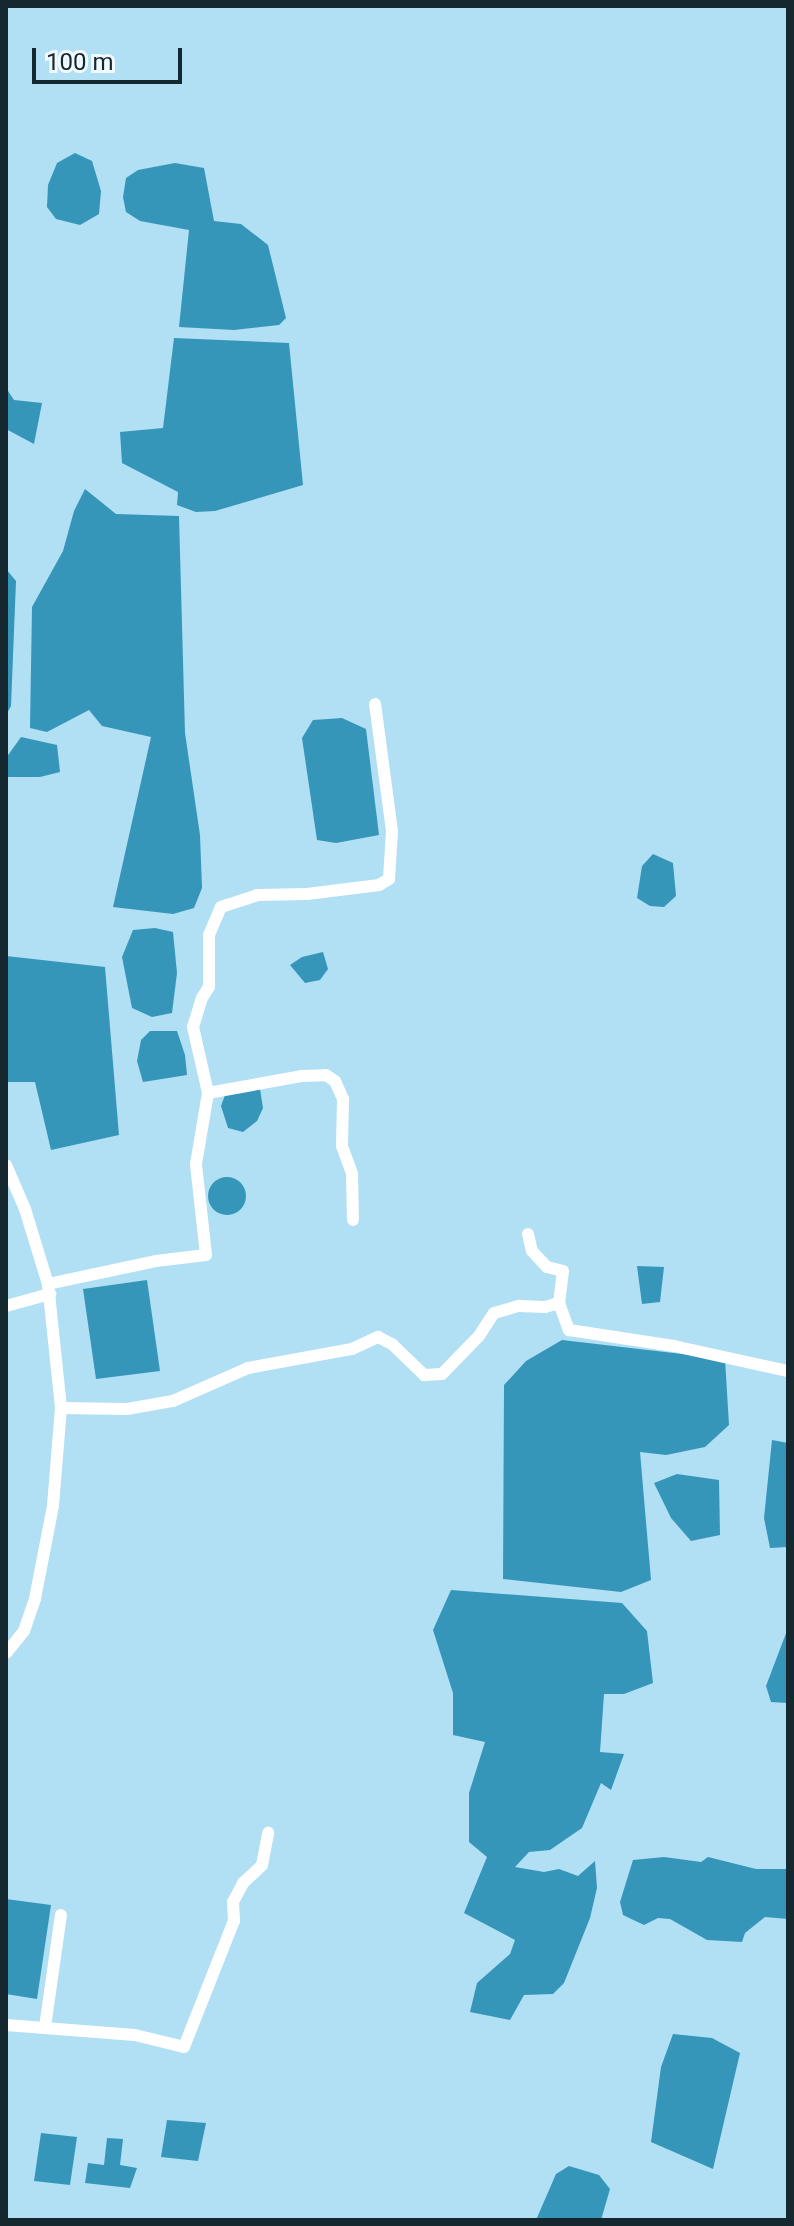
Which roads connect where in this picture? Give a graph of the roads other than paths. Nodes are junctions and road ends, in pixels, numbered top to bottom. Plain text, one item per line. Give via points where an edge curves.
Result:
1 (375, 704) dead end
2 (208, 1093) junction
3 (6, 1165) edge
4 (353, 1220) dead end
5 (528, 1234) dead end
6 (49, 1289) junction
7 (559, 1303) junction
8 (6, 1306) edge
9 (788, 1371) edge
10 (61, 1408) junction
11 (6, 1653) edge
12 (268, 1833) dead end
13 (61, 1915) dead end
14 (6, 2025) edge
15 (45, 2027) junction

1 - 2 street via 392,831 389,879 379,885 307,894 257,895 221,907 207,945 209,987 193,1027
2 - 4 street via 302,1076 326,1075 335,1081 343,1099 342,1146 352,1174
2 - 6 street via 196,1164 206,1255 156,1261
3 - 6 street
5 - 7 street via 532,1251 547,1267 563,1271
6 - 8 street
6 - 10 street
7 - 9 street via 572,1331
7 - 10 street via 494,1313 442,1374 424,1375 378,1337 352,1349 248,1368 173,1401 127,1409
10 - 11 street via 53,1506 35,1599 24,1631
12 - 15 street via 262,1865 233,1902 234,1921 184,2047 135,2035
13 - 15 street
14 - 15 street

